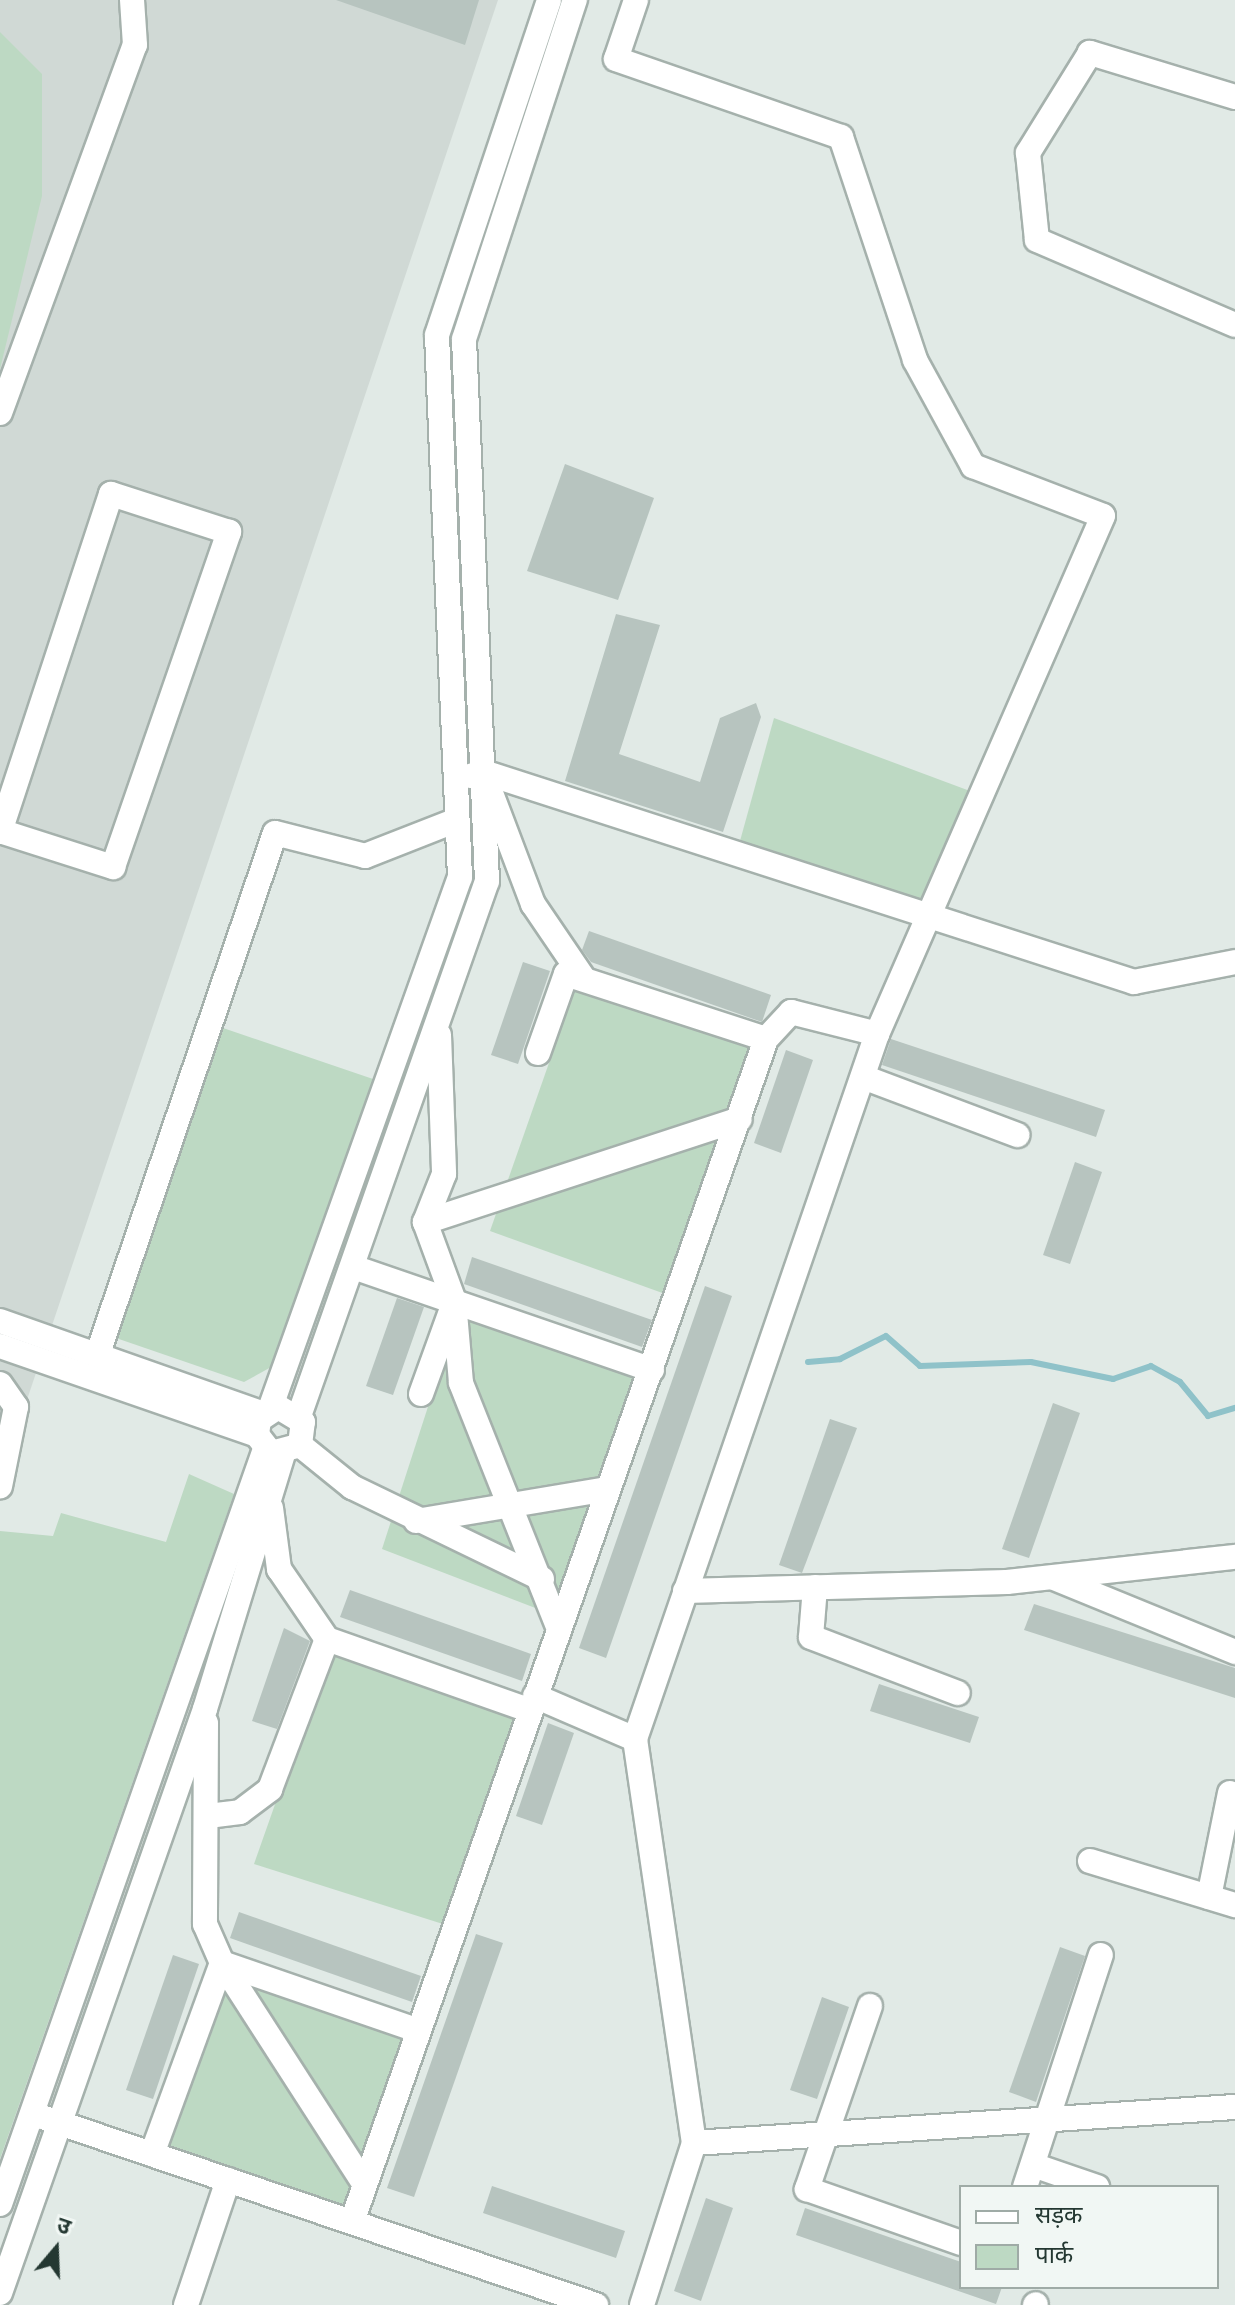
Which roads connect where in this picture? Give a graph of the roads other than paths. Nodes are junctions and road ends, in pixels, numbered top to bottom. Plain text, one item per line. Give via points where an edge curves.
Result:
1 (132, 0) edge
2 (549, 0) edge
3 (575, 0) edge
4 (636, 0) edge
5 (1235, 97) edge
6 (1235, 325) edge
7 (0, 413) edge
8 (483, 772) junction
9 (456, 780) junction
10 (457, 820) junction
11 (0, 831) edge
12 (923, 920) junction
13 (1235, 962) edge
14 (584, 979) junction
15 (439, 1021) junction
16 (877, 1034) junction
17 (766, 1039) junction
18 (538, 1053) dead end
19 (863, 1077) junction
20 (740, 1119) junction
21 (1017, 1135) dead end
22 (425, 1222) junction
23 (336, 1223) junction
24 (367, 1234) junction
25 (356, 1268) junction
26 (454, 1301) junction
27 (0, 1321) edge
28 (0, 1346) edge
29 (98, 1353) junction
30 (652, 1370) junction
31 (0, 1384) edge
32 (421, 1394) dead end
33 (273, 1434) junction
34 (0, 1486) edge
35 (608, 1489) junction
36 (270, 1498) junction
37 (512, 1506) junction
38 (416, 1521) junction
39 (1235, 1557) edge
40 (1052, 1577) junction
41 (542, 1579) junction
42 (815, 1587) junction
43 (685, 1591) junction
44 (559, 1629) junction
45 (327, 1639) junction
46 (1235, 1652) edge
47 (958, 1693) dead end
48 (533, 1704) junction
49 (205, 1709) junction
50 (635, 1739) junction
51 (1230, 1793) dead end
52 (208, 1816) junction
53 (1090, 1861) dead end
54 (1228, 1899) edge
55 (1101, 1955) dead end
56 (222, 1963) junction
57 (870, 2006) dead end
58 (417, 2030) junction
59 (1235, 2107) edge
60 (32, 2113) junction
61 (1049, 2120) junction
62 (60, 2123) junction
63 (823, 2136) junction
64 (694, 2143) junction
65 (152, 2154) junction
66 (1029, 2176) edge
67 (228, 2180) junction
68 (363, 2182) junction
69 (1085, 2185) edge
70 (0, 2204) edge
71 (352, 2222) junction
72 (959, 2242) edge
73 (0, 2293) edge
74 (186, 2305) edge
75 (596, 2305) edge
76 (642, 2305) edge

1 - 7 street via 135,45
2 - 9 street via 437,335
3 - 8 street via 464,339
4 - 12 street via 616,59 841,137 915,360 973,466 1103,516
5 - 6 street via 1090,53 1028,153 1037,240
8 - 9 street
8 - 12 street
8 - 14 street via 533,904
8 - 15 street via 487,881
9 - 10 street
10 - 23 street via 460,877
10 - 29 street via 365,856 275,833
11 - 11 street via 113,867 229,532 111,494
12 - 13 street via 1134,982
12 - 16 street
14 - 17 street
14 - 18 street via 566,974
15 - 22 street via 444,1174
15 - 24 street
16 - 17 street via 791,1012
16 - 19 street
17 - 20 street
19 - 21 street
19 - 43 street
20 - 22 street
20 - 30 street
22 - 26 street
23 - 24 street
23 - 33 street
24 - 25 street
25 - 26 street
25 - 33 street via 299,1416
26 - 30 street
26 - 32 street
26 - 37 street via 461,1383
27 - 29 street
28 - 33 street
29 - 33 street
30 - 35 street
31 - 34 street via 16,1407
33 - 36 street
33 - 38 street via 352,1487
33 - 60 street
35 - 37 street
35 - 44 street
36 - 45 street via 279,1569
36 - 49 street
37 - 38 street
37 - 41 street
38 - 41 street
39 - 40 street
40 - 42 street
40 - 46 street
41 - 44 street
42 - 43 street
42 - 47 street via 811,1637
43 - 50 street
44 - 48 street
45 - 48 street
45 - 52 street via 270,1789 240,1812
48 - 50 street
48 - 58 street
49 - 52 street
49 - 62 street
50 - 64 street
51 - 54 street
52 - 56 street via 205,1924
53 - 54 street
55 - 61 street
56 - 58 street
56 - 65 street
56 - 68 street
57 - 63 street
58 - 68 street
59 - 61 street
60 - 62 street
60 - 70 street
61 - 63 street
61 - 66 street
62 - 65 street
62 - 73 street
63 - 64 street
63 - 72 street via 807,2189
64 - 76 street
65 - 67 street
66 - 69 street
67 - 71 street
67 - 74 street
68 - 71 street
71 - 75 street

